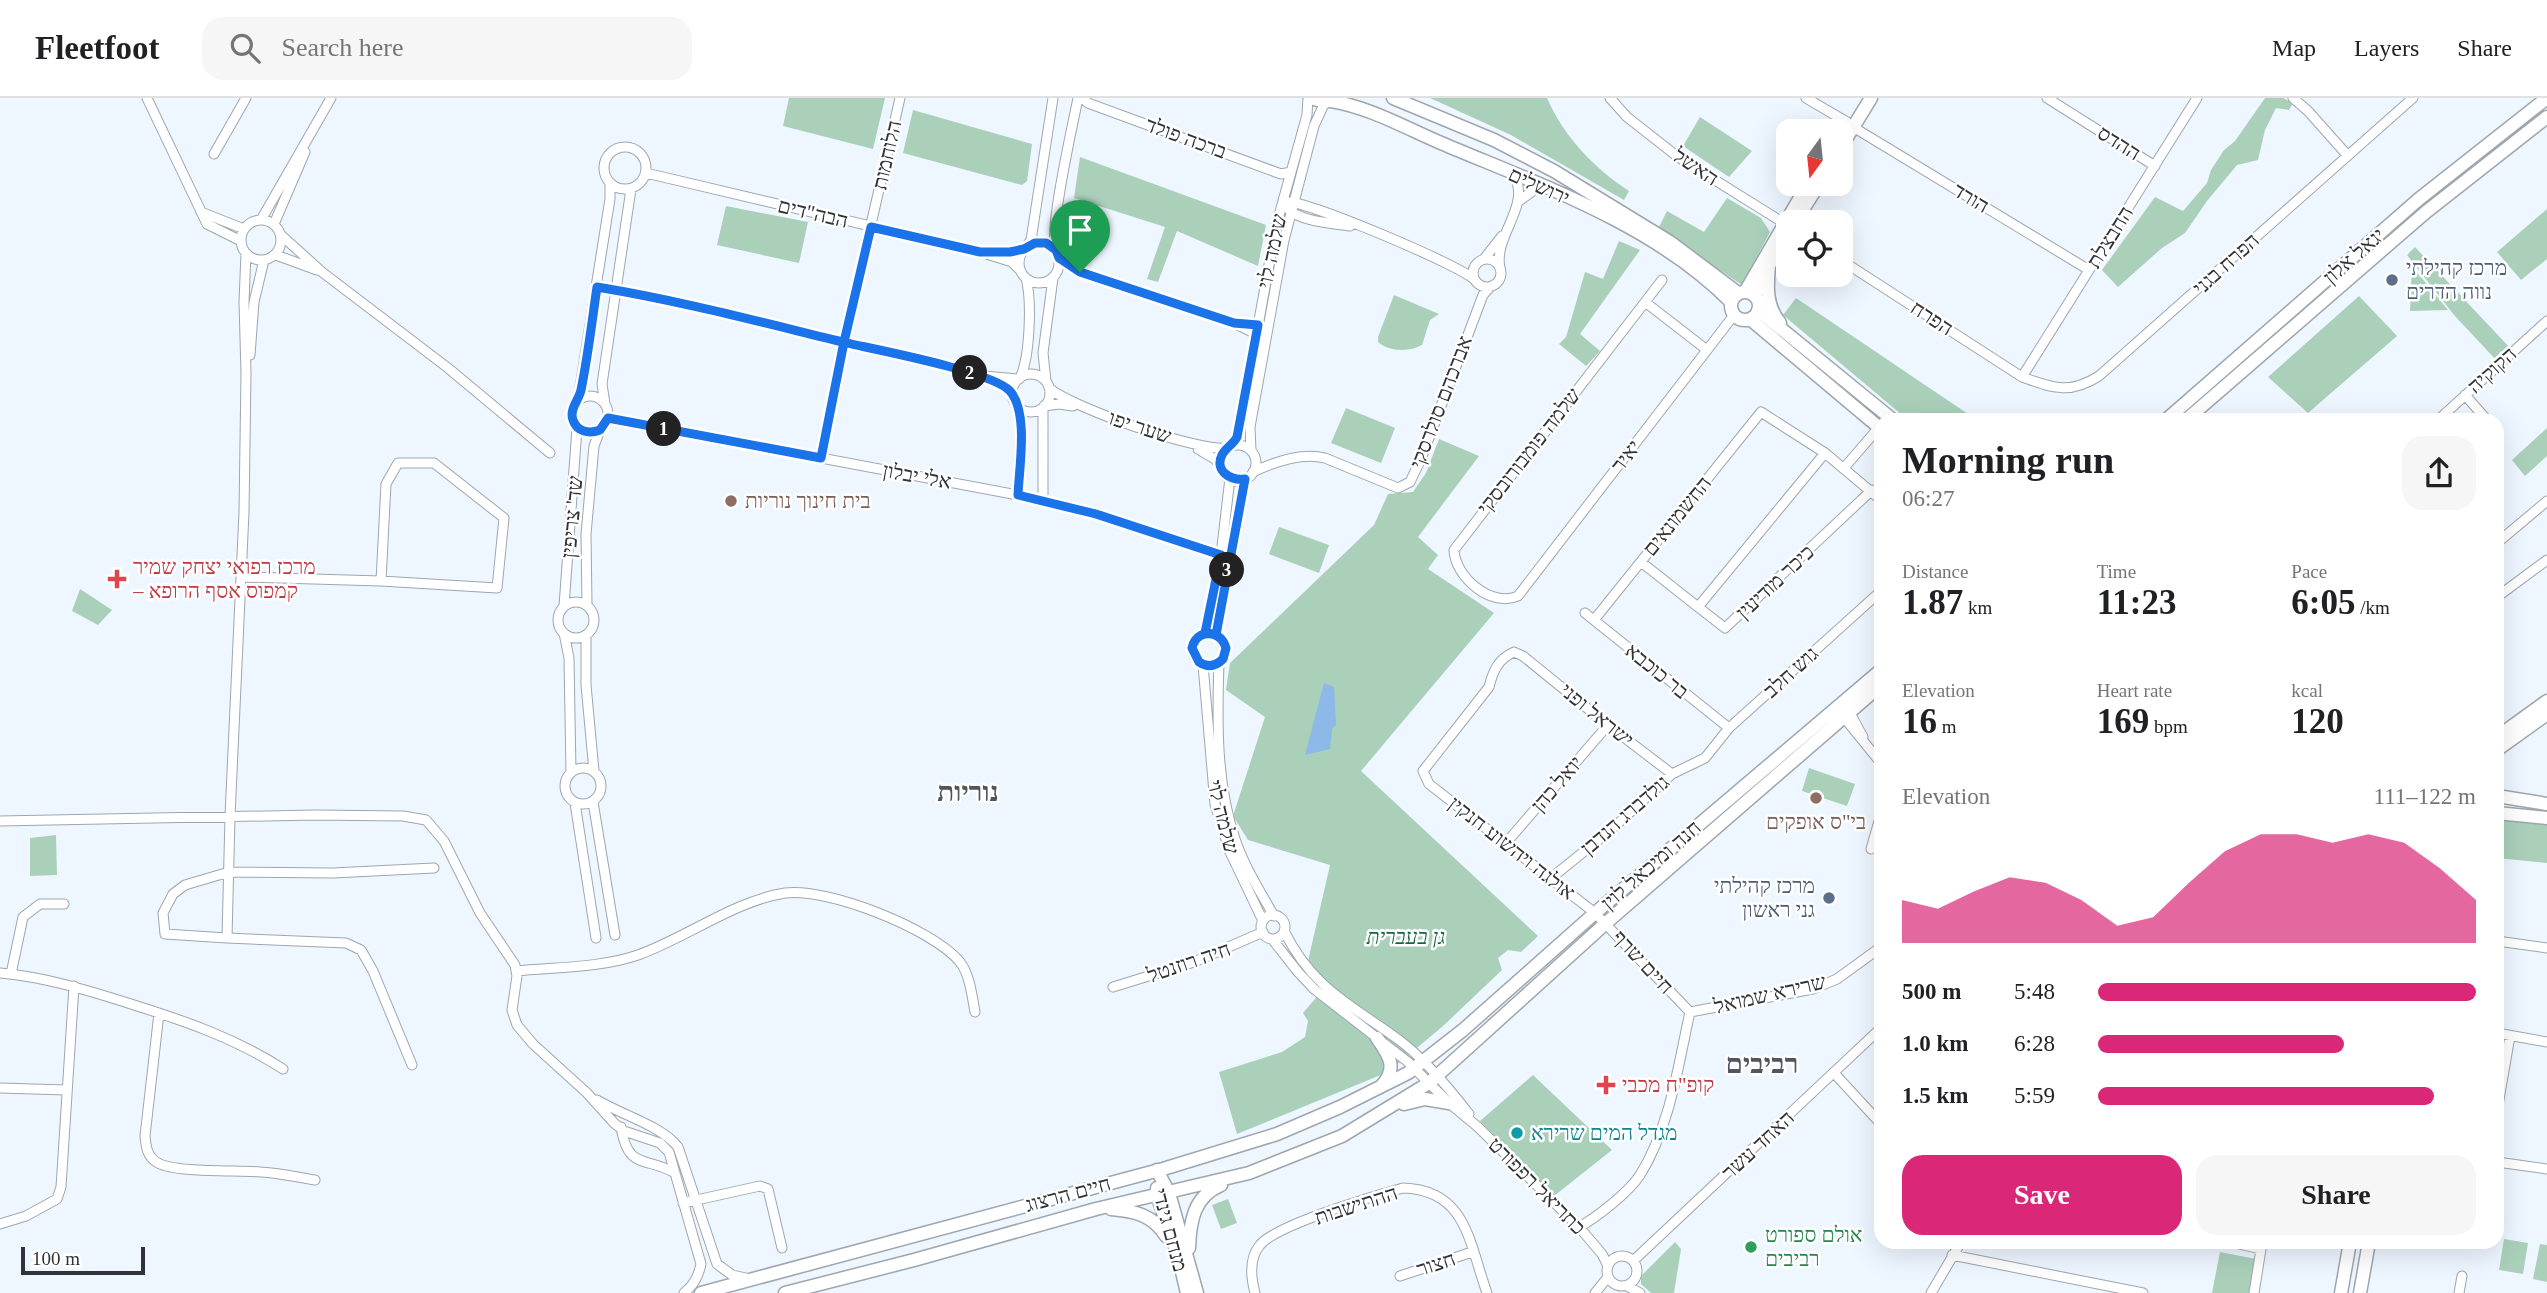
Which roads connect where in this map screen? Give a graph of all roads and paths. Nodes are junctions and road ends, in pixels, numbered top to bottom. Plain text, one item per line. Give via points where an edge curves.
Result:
1 (147, 98) edge
2 (246, 98) edge
3 (331, 98) edge
4 (900, 98) edge
5 (1053, 98) edge
6 (1080, 98) edge
7 (1309, 98) edge
8 (1393, 98) edge
9 (1610, 98) edge
10 (1806, 98) edge
11 (1862, 98) edge
12 (1871, 98) edge
13 (2047, 98) edge
14 (2197, 98) edge
15 (2293, 98) edge
16 (2413, 98) edge
17 (2547, 98) edge
18 (1331, 101) edge
19 (2547, 117) edge
20 (1836, 119) edge
21 (1851, 119) edge
22 (1853, 120) edge
23 (1853, 131) edge
24 (309, 139) junction
25 (214, 154) dead end
26 (2348, 156) junction
27 (2155, 166) junction
28 (1291, 172) junction
29 (646, 173) junction
30 (1514, 174) junction
31 (610, 184) junction
32 (631, 189) junction
33 (1546, 189) junction
34 (1293, 201) junction
35 (1519, 201) junction
36 (1282, 202) junction
37 (201, 212) junction
38 (1291, 212) junction
39 (1776, 218) edge
40 (261, 220) junction
41 (274, 224) junction
42 (871, 227) junction
43 (244, 229) junction
44 (1507, 229) junction
45 (1369, 230) junction
46 (281, 235) junction
47 (241, 241) junction
48 (1776, 246) edge
49 (1025, 248) junction
50 (980, 252) junction
51 (1776, 252) edge
52 (246, 253) junction
53 (276, 254) junction
54 (1057, 254) junction
55 (1484, 259) junction
56 (264, 260) junction
57 (1450, 264) junction
58 (1475, 265) junction
59 (1769, 266) junction
60 (1500, 268) junction
61 (1853, 268) edge
62 (2089, 270) junction
63 (322, 272) junction
64 (1023, 274) junction
65 (1055, 276) junction
66 (1092, 277) junction
67 (1475, 280) junction
68 (1662, 280) dead end
69 (1491, 286) junction
70 (597, 287) junction
71 (615, 290) junction
72 (1741, 300) junction
73 (1645, 302) junction
74 (1754, 315) junction
75 (2547, 321) edge
76 (1257, 330) junction
77 (1791, 337) junction
78 (844, 342) junction
79 (1707, 350) junction
80 (246, 374) junction
81 (984, 376) junction
82 (2022, 377) junction
83 (1019, 379) junction
84 (1048, 385) junction
85 (1013, 395) junction
86 (2465, 395) junction
87 (578, 400) junction
88 (605, 404) junction
89 (1019, 406) junction
90 (1043, 407) junction
91 (1091, 411) junction
92 (1874, 413) edge
93 (2174, 413) edge
94 (2194, 413) edge
95 (2446, 413) edge
96 (2481, 413) edge
97 (1874, 414) edge
98 (608, 418) junction
99 (578, 428) junction
100 (600, 430) junction
101 (1874, 435) edge
102 (1188, 443) junction
103 (1230, 447) junction
104 (1251, 450) junction
105 (550, 453) dead end
106 (1825, 453) junction
107 (821, 458) junction
108 (1221, 467) junction
109 (1844, 468) junction
110 (1253, 472) junction
111 (1230, 478) junction
112 (1245, 479) junction
113 (1872, 490) joint
114 (1018, 495) junction
115 (1043, 501) junction
116 (2547, 501) edge
117 (2504, 537) edge
118 (1221, 555) junction
119 (2547, 560) edge
120 (1641, 562) junction
121 (242, 577) junction
122 (381, 581) junction
123 (2504, 592) edge
124 (1518, 596) joint
125 (1874, 596) edge
126 (587, 605) junction
127 (564, 606) junction
128 (1698, 607) junction
129 (1585, 613) dead end
130 (1594, 620) junction
131 (564, 633) junction
132 (1205, 633) junction
133 (586, 635) junction
134 (1216, 635) junction
135 (1219, 663) junction
136 (1203, 665) junction
137 (1874, 678) edge
138 (1874, 690) edge
139 (2547, 701) edge
140 (1844, 713) junction
141 (2547, 714) edge
142 (1608, 725) junction
143 (1729, 728) junction
144 (2504, 732) edge
145 (2504, 745) edge
146 (1874, 754) edge
147 (1705, 758) joint
148 (594, 771) junction
149 (571, 772) junction
150 (1672, 774) junction
151 (1429, 784) joint
152 (2504, 797) edge
153 (593, 802) junction
154 (575, 803) junction
155 (2547, 804) edge
156 (2504, 814) edge
157 (230, 816) junction
158 (2547, 818) edge
159 (0, 821) edge
160 (1874, 838) edge
161 (1506, 843) junction
162 (1871, 849) dead end
163 (434, 868) dead end
164 (229, 872) junction
165 (1550, 879) junction
166 (64, 904) dead end
167 (1595, 913) junction
168 (1274, 916) junction
169 (1263, 921) junction
170 (1606, 923) junction
171 (1284, 931) junction
172 (1263, 932) junction
173 (615, 935) dead end
174 (596, 937) dead end
175 (227, 938) junction
176 (1272, 939) junction
177 (2504, 942) edge
178 (2547, 948) edge
179 (1874, 952) edge
180 (516, 971) junction
181 (0, 973) edge
182 (11, 974) junction
183 (74, 986) junction
184 (1113, 987) dead end
185 (975, 1012) dead end
186 (1690, 1012) junction
187 (159, 1013) junction
188 (1874, 1035) edge
189 (2504, 1035) edge
190 (2510, 1036) junction
191 (1377, 1038) junction
192 (2547, 1041) edge
193 (412, 1065) dead end
194 (1419, 1065) junction
195 (283, 1069) dead end
196 (2504, 1071) edge
197 (1834, 1073) junction
198 (1433, 1080) junction
199 (0, 1088) edge
200 (1378, 1088) junction
201 (66, 1090) junction
202 (587, 1093) junction
203 (1449, 1104) junction
204 (1874, 1116) edge
205 (628, 1117) junction
206 (1368, 1120) junction
207 (1478, 1127) junction
208 (621, 1128) junction
209 (2504, 1163) edge
210 (2547, 1169) edge
211 (1157, 1170) junction
212 (675, 1173) junction
213 (1249, 1173) junction
214 (315, 1180) dead end
215 (1163, 1194) junction
216 (696, 1201) junction
217 (683, 1203) junction
218 (1096, 1209) junction
219 (0, 1224) edge
220 (1579, 1227) junction
221 (1595, 1246) junction
222 (782, 1248) dead end
223 (1956, 1249) edge
224 (2257, 1249) edge
225 (2349, 1249) edge
226 (2369, 1249) edge
227 (1472, 1252) junction
228 (1952, 1255) junction
229 (1615, 1258) junction
230 (1183, 1259) junction
231 (1633, 1261) junction
232 (1608, 1266) junction
233 (1400, 1276) dead end
234 (2462, 1276) dead end
235 (1608, 1277) junction
236 (754, 1279) junction
237 (1627, 1284) junction
238 (684, 1293) edge
239 (701, 1293) edge
240 (785, 1293) edge
241 (1187, 1293) edge
242 (1197, 1293) edge
243 (1255, 1293) edge
244 (1487, 1293) edge
245 (1595, 1293) edge
246 (1606, 1293) edge
247 (1640, 1293) edge
248 (1931, 1293) edge
249 (2143, 1293) edge
250 (2254, 1293) edge
251 (2341, 1293) edge
252 (2360, 1293) edge
253 (2459, 1293) edge

1 - 37 street
2 - 25 street
3 - 24 street
4 - 42 street, הלוחמות
5 - 49 street via 1031,240
6 - 28 street, ברכה פולד via 1281,174
6 - 54 street via 1056,214 1053,240
7 - 18 main road, ירושלים
7 - 28 street, שלמה לוי
8 - 72 main road, ירושלים via 1554,171 1651,229
9 - 39 street, האשל via 1678,157
10 - 20 street, הורד
11 - 21 main road
12 - 22 main road
13 - 27 street, ההדס
14 - 27 street, החבצלת
15 - 26 street
16 - 26 street, הפרח בגני
17 - 93 main road, יגאל אלון via 2419,199
18 - 30 main road, ירושלים
18 - 34 street, שלמה לוי via 1314,126
19 - 94 main road, יגאל אלון via 2427,212
23 - 62 street, הורד
24 - 40 street
24 - 41 street
26 - 82 street, הפרח בגני via 2099,376 2067,389
27 - 62 street, החבצלת
28 - 36 street, שלמה לוי
29 - 31 street via 639,152 618,148 604,161
29 - 32 street
29 - 42 street, הבה"דים
30 - 33 main road, ירושלים
30 - 35 street
31 - 32 street
31 - 70 street
32 - 71 street
33 - 35 street via 1534,190
33 - 72 main road, ירושלים via 1646,238
34 - 36 street
34 - 38 street, שלמה לוי
34 - 45 street
35 - 44 street
36 - 38 street
36 - 76 street, שלמה לוי
37 - 43 street
37 - 47 street via 207,224
38 - 45 street
38 - 104 street, שלמה לוי via 1250,427
40 - 41 street
40 - 43 street
41 - 46 street
42 - 50 street, הבה"דים
42 - 78 street, הלוחמות
43 - 47 street
44 - 55 street
44 - 60 street
45 - 57 street
46 - 53 street
46 - 63 street
47 - 52 street
48 - 72 main road
49 - 50 street, הבה"דים
49 - 54 street via 1041,242
49 - 64 street via 1019,261
50 - 64 street, הבה"דים via 1012,262
51 - 59 main road
52 - 56 street
52 - 80 street
53 - 56 street
53 - 63 street
54 - 65 street
54 - 66 street
55 - 58 street
55 - 60 street via 1495,261
56 - 80 street
57 - 58 street
57 - 67 street
58 - 67 street
59 - 72 main road
59 - 77 main road via 1767,298
60 - 69 street via 1498,281
61 - 82 street, הפרח
62 - 82 street, החבצלת
63 - 105 street
64 - 65 street via 1042,283
64 - 83 street via 1030,302
65 - 66 street
65 - 84 street via 1043,353
66 - 76 street
67 - 69 street
68 - 73 street, שלמה פומבורובסקי
69 - 110 street, אברכהם סולרסקי via 1483,295 1421,459 1404,487 1313,455
70 - 71 street
70 - 87 street
71 - 78 street
71 - 88 street via 602,384
72 - 74 main road via 1758,301
72 - 74 main road via 1740,319
72 - 79 street, יאיר
73 - 79 street
73 - 124 street, שלמה פומבורובסקי via 1454,550 1464,576 1489,597 1509,600
74 - 77 main road
74 - 97 main road
75 - 86 street, הקוקיה
76 - 103 street, שלמה לוי via 1239,430
77 - 92 main road
78 - 81 street
78 - 107 street, הלוחמות
79 - 124 street, יאיר
80 - 121 street
81 - 83 street
81 - 85 street
83 - 84 street via 1033,374
83 - 85 street
84 - 90 street via 1049,400
84 - 91 street, שער יפו
85 - 89 street
86 - 95 street, הקוקיה
86 - 96 street
87 - 88 street via 589,396
87 - 99 street via 572,417
88 - 98 street
89 - 90 street via 1030,411
89 - 114 street
90 - 91 street, שער יפו via 1059,404
90 - 115 street
91 - 102 street, שער יפו
98 - 100 street
98 - 107 street, אלי יבלון
99 - 100 street
99 - 127 street, שד' צריפין
100 - 126 street, שד' צריפין via 594,446 586,534
101 - 109 street
102 - 103 street, שער יפו via 1207,449
102 - 108 street, שער יפו
103 - 104 street
103 - 108 street via 1222,456
104 - 110 street via 1256,463
106 - 109 street
106 - 120 street, החשמונאים via 1761,412
106 - 128 street, כיכר מודיעין
107 - 114 street, אלי יבלון
108 - 111 street
109 - 113 street
110 - 112 street
111 - 112 street
111 - 118 street
112 - 134 street
113 - 128 street, כיכר מודיעין via 1725,628
114 - 115 street, אלי יבלון
115 - 118 street, אלי יבלון
116 - 117 street
118 - 132 street
119 - 123 street
120 - 128 street
120 - 130 street, החשמונאים
121 - 122 street
121 - 157 street
122 - 122 street via 496,588 503,518 434,463 398,463 386,484
125 - 143 street, גוש חלב
126 - 127 street via 576,601
126 - 133 street via 595,621
127 - 131 street via 558,622
129 - 130 street, בר כוכבא
130 - 143 street, בר כוכבא
131 - 133 street via 574,638
131 - 149 street via 569,658
132 - 134 street
132 - 136 street via 1192,648
133 - 148 street
134 - 135 street via 1226,648
135 - 136 street
135 - 168 street, שלמה לוי via 1218,743 1229,816 1251,875
136 - 169 street, שלמה לוי via 1216,804 1230,852
137 - 140 main road, חנה ומיכאל לוין
138 - 140 main road, חנה ומיכאל לוין
139 - 144 main road
140 - 146 street
140 - 167 main road, חנה ומיכאל לוין
140 - 170 main road, חנה ומיכאל לוין
141 - 145 main road
142 - 150 street, ישראל ופני
142 - 151 street, ישראל ופני via 1514,652 1493,670 1489,687 1423,771
142 - 161 street, יואל כהן
143 - 147 street, גוש חלב
147 - 150 street, גולדברג הנדבן
148 - 149 street
148 - 153 street via 602,787
149 - 154 street via 565,789
150 - 165 street, גולדברג הנדבן
151 - 161 street, אולגה ויהשוע חנקין
152 - 155 main road
153 - 154 street
153 - 173 street
154 - 174 street
156 - 158 main road
157 - 159 street
157 - 164 street
157 - 180 street via 403,816 426,820 444,841
160 - 162 street
161 - 165 street, אולגה ויהשוע חנקין
163 - 164 street
164 - 175 street
164 - 175 street via 186,885 173,894 163,913 165,934
165 - 167 street, אולגה ויהשוע חנקין
166 - 182 street via 40,904 23,917
167 - 170 street, חיים שרף
167 - 194 main road, חנה ומיכאל לוין
168 - 169 street
168 - 171 street via 1283,920
169 - 172 street
170 - 186 street, חיים שרף
170 - 198 main road, חנה ומיכאל לוין
171 - 176 street
171 - 194 street via 1307,970 1330,992 1400,1041
172 - 176 street
172 - 184 street, חיה רוזנטל via 1194,962
175 - 193 street via 346,943 361,950
176 - 191 street via 1314,989
177 - 178 street
179 - 186 street, שרירא שמואל via 1837,979 1812,989
180 - 185 street via 598,964 636,955 744,905 803,892 864,907 945,948 961,963
180 - 202 street via 512,1010 517,1025
181 - 182 street
182 - 183 street
183 - 187 street
183 - 201 street
186 - 220 street, שרירא שמואל via 1664,1121 1638,1178 1595,1219
187 - 195 street via 251,1048
187 - 214 street via 145,1136 146,1151 155,1162
188 - 197 street, האחד עשר
189 - 190 street
190 - 192 street
190 - 196 street
191 - 194 street
191 - 200 main road via 1392,1066
194 - 198 street, כתריאל רפפורט
194 - 200 main road, חיים הרצוג
197 - 204 street
197 - 231 street, האחד עשר
198 - 203 street, כתריאל רפפורט
198 - 206 main road, חיים הרצוג
198 - 207 street, כתריאל רפפורט
199 - 201 street
200 - 211 main road, חיים הרצוג via 1277,1134
201 - 219 street via 57,1199
202 - 205 street
202 - 208 street
203 - 206 main road via 1417,1100
203 - 207 street, כתריאל רפפורט
205 - 208 street
205 - 216 street via 671,1138
206 - 213 main road, חיים הרצוג via 1342,1136
207 - 220 street, כתריאל רפפורט
208 - 212 street via 660,1143 669,1152
208 - 212 street via 634,1159
209 - 210 street
211 - 215 main road, מנחם גינדי
211 - 236 main road, חיים הרצוג
212 - 217 street
213 - 215 main road, חיים הרצוג
213 - 230 main road via 1208,1192 1197,1205
215 - 218 main road, חיים הרצוג
215 - 230 main road, מנחם גינדי
216 - 217 street
216 - 222 street via 760,1186 768,1189
216 - 236 street via 717,1264 732,1275
217 - 238 street via 701,1264 698,1278
218 - 230 main road via 1150,1217
218 - 240 main road, חיים הרצוג
220 - 221 street, כתריאל רפפורט
221 - 229 street, כתריאל רפפורט
221 - 232 street, כתריאל רפפורט
223 - 228 street
224 - 250 street via 2261,1250
225 - 251 main road
226 - 252 main road
227 - 233 street, חצור
227 - 243 street, ההתישבות via 1459,1215 1440,1196 1402,1188 1271,1236 1255,1256 1251,1271
227 - 244 street, ההתישבות
228 - 248 street
228 - 249 street
229 - 231 street
229 - 232 street
230 - 241 main road, מנחם גינדי
230 - 242 main road, מנחם גינדי
231 - 237 street via 1638,1272
232 - 235 street
234 - 253 street
235 - 237 street via 1613,1283
235 - 245 street
236 - 239 main road, חיים הרצוג
237 - 246 street
237 - 247 street

